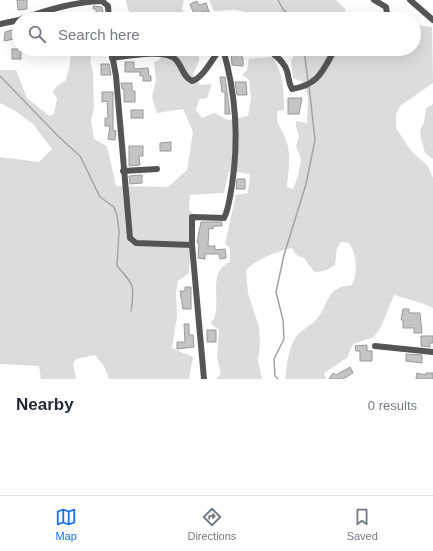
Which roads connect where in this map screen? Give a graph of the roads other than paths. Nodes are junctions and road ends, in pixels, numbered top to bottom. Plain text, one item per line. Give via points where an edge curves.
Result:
1 (374, 0) edge
2 (410, 0) edge
3 (42, 12) edge
4 (108, 12) edge
5 (387, 12) edge
6 (433, 20) edge
7 (12, 21) edge
8 (0, 24) edge
9 (130, 56) edge
10 (172, 56) edge
11 (215, 56) edge
12 (223, 56) edge
13 (276, 56) edge
14 (331, 56) edge
15 (112, 58) joint
16 (157, 169) dead end
17 (123, 171) junction
18 (192, 245) junction
19 (375, 346) dead end
20 (433, 352) edge
21 (204, 379) edge

1 - 5 street via 386,7
2 - 6 street
3 - 4 street via 76,3 102,1 108,6
7 - 8 street
9 - 15 street
10 - 11 street via 178,61 186,77 192,81 203,73
12 - 18 street via 234,97 237,141 231,192 224,218 192,218
13 - 14 street via 287,70 288,83 292,89 314,82
15 - 17 street
16 - 17 street
17 - 18 street via 132,240 136,243
18 - 21 street
19 - 20 street

